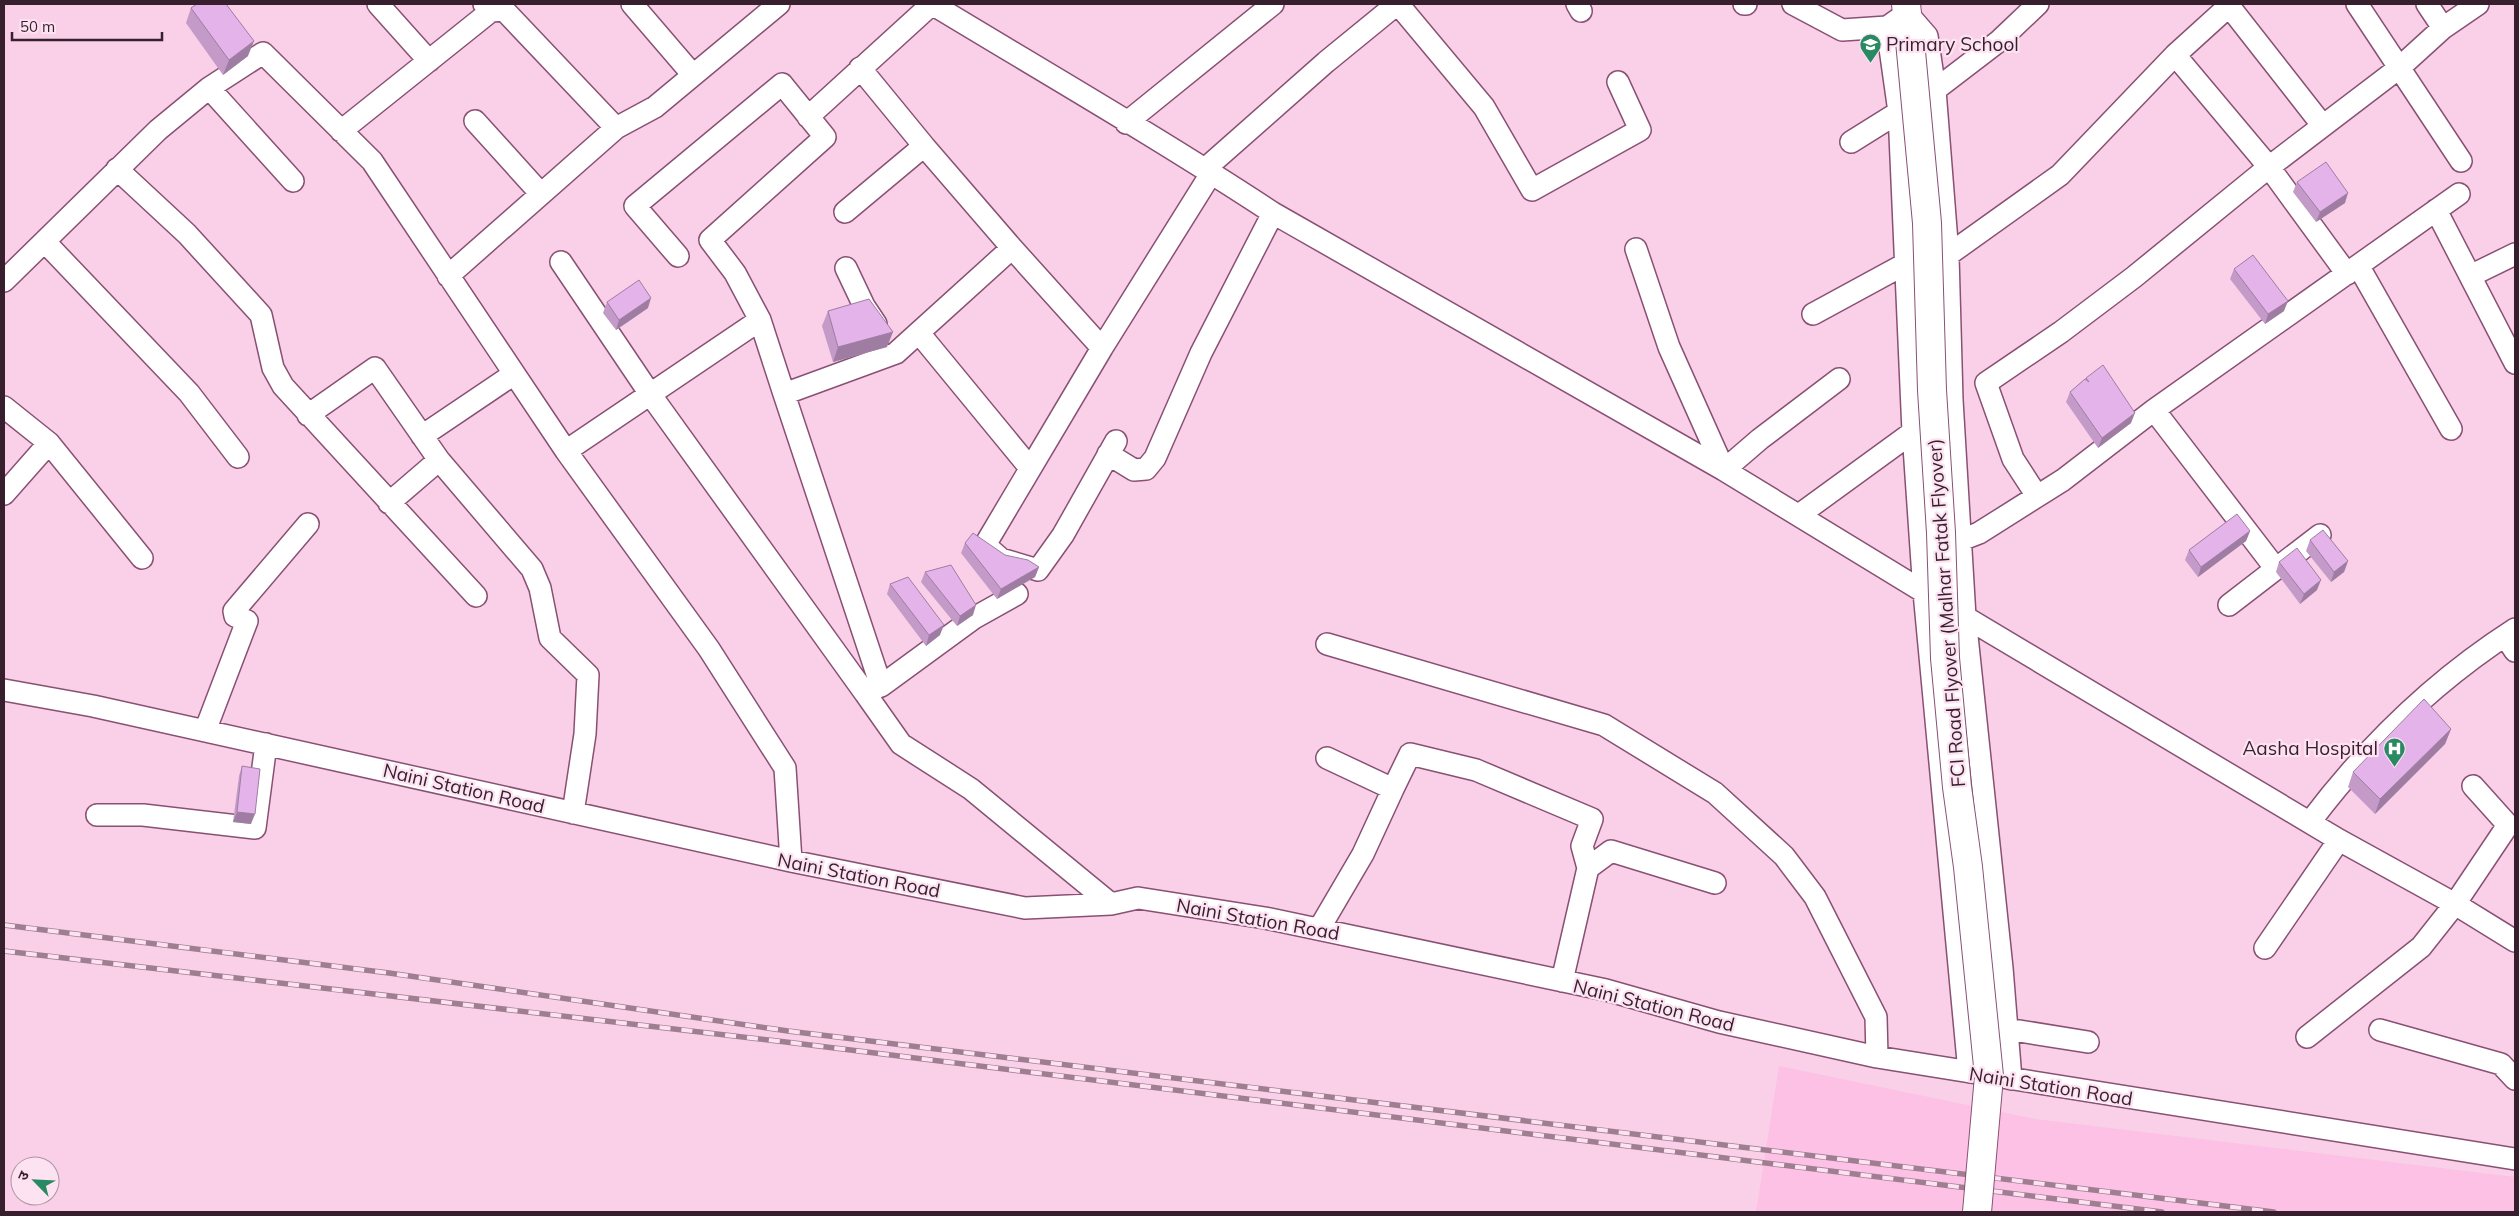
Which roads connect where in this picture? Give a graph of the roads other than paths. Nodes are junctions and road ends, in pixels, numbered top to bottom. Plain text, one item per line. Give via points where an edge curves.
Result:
1 (378, 4) edge
2 (632, 4) edge
3 (779, 4) edge
4 (1273, 4) edge
5 (1398, 4) edge
6 (1793, 4) edge
7 (2038, 4) edge
8 (2357, 4) edge
9 (2427, 4) edge
10 (2478, 4) edge
11 (487, 7) edge
12 (1902, 21) edge
13 (2443, 28) junction
14 (2174, 55) junction
15 (429, 60) junction
16 (860, 68) junction
17 (2399, 68) junction
18 (694, 75) junction
19 (1618, 82) dead end
20 (209, 88) junction
21 (1935, 90) junction
22 (1899, 112) junction
23 (808, 117) junction
24 (475, 122) dead end
25 (1126, 123) junction
26 (2323, 126) junction
27 (616, 128) junction
28 (342, 131) junction
29 (1851, 142) dead end
30 (924, 146) junction
31 (2461, 161) dead end
32 (2268, 167) junction
33 (117, 169) junction
34 (1209, 170) junction
35 (293, 181) dead end
36 (541, 194) junction
37 (2458, 194) dead end
38 (2436, 210) junction
39 (845, 212) dead end
40 (1273, 213) junction
41 (45, 242) junction
42 (1012, 248) junction
43 (1636, 248) dead end
44 (2515, 254) edge
45 (1948, 255) junction
46 (678, 256) dead end
47 (561, 262) dead end
48 (1905, 264) junction
49 (846, 268) dead end
50 (2353, 271) junction
51 (448, 276) junction
52 (2470, 276) junction
53 (4, 281) edge
54 (1813, 314) dead end
55 (760, 320) junction
56 (919, 333) junction
57 (1102, 348) junction
58 (896, 354) junction
59 (2515, 363) edge
60 (514, 374) junction
61 (1839, 379) dead end
62 (650, 394) junction
63 (784, 394) junction
64 (4, 408) edge
65 (2154, 410) junction
66 (308, 415) junction
67 (2452, 429) dead end
68 (1912, 432) junction
69 (422, 436) junction
70 (49, 443) junction
71 (566, 451) junction
72 (238, 457) dead end
73 (439, 460) junction
74 (1030, 468) junction
75 (1724, 470) junction
76 (4, 494) edge
77 (2037, 496) junction
78 (389, 503) junction
79 (1799, 515) junction
80 (308, 524) dead end
81 (2320, 535) edge
82 (1962, 540) junction
83 (142, 558) dead end
84 (2276, 569) junction
85 (1924, 592) junction
86 (1017, 594) dead end
87 (476, 596) dead end
88 (2229, 605) dead end
89 (1964, 617) junction
90 (2512, 639) edge
91 (1326, 644) dead end
92 (873, 689) junction
93 (4, 690) edge
94 (206, 731) junction
95 (266, 744) junction
96 (1328, 758) dead end
97 (2473, 786) dead end
98 (1394, 789) junction
99 (573, 813) junction
100 (97, 814) dead end
101 (2310, 822) junction
102 (2339, 840) junction
103 (791, 861) junction
104 (1588, 868) junction
105 (1715, 883) dead end
106 (1111, 904) junction
107 (2455, 904) junction
108 (1319, 930) junction
109 (2515, 941) edge
110 (2265, 948) dead end
111 (1562, 981) junction
112 (2007, 1028) junction
113 (2380, 1030) dead end
114 (2306, 1037) dead end
115 (2088, 1042) dead end
116 (1877, 1057) junction
117 (1969, 1072) junction
118 (2515, 1079) edge
119 (2011, 1080) junction
120 (2515, 1159) edge
121 (1977, 1212) edge

1 - 15 street
2 - 18 street
3 - 18 street
4 - 25 street
5 - 19 street via 1484,107 1532,190 1640,130
5 - 34 street via 1326,62
6 - 12 street via 1842,30
7 - 21 street via 1999,41
8 - 17 street
9 - 13 street
10 - 13 street
11 - 15 street
11 - 27 street via 504,10
12 - 21 street via 1927,36
12 - 22 street
12 - 121 main road, FCI Road Flyover (Malhar Fatak Flyover), bridge via 1927,223 1945,658 1989,1076
13 - 17 street
14 - 26 street via 2229,6
14 - 32 street
14 - 45 street via 2060,175
15 - 28 street
16 - 23 street
16 - 25 street via 932,4
16 - 30 street
17 - 26 street
17 - 31 street
18 - 27 street via 655,107
20 - 28 street via 263,52
20 - 33 street
20 - 35 street
21 - 45 street
22 - 29 street
22 - 48 street
23 - 46 street via 782,84 635,206
23 - 55 street via 824,138 710,240 735,273
24 - 36 street
25 - 34 street
26 - 32 street
27 - 36 street
28 - 51 street via 372,161
30 - 39 street
30 - 42 street
32 - 50 street
32 - 77 street via 2112,293 1986,383 2013,459
33 - 41 street
33 - 66 street via 187,234 261,315 274,368 282,386
34 - 40 street
34 - 57 street
36 - 51 street
37 - 38 street
38 - 50 street
38 - 52 street
40 - 74 street via 1201,353 1155,458 1146,469 1134,470 1112,447 1064,535 1038,570 1001,559 985,545
40 - 75 street
41 - 53 street
41 - 72 street via 189,393
42 - 56 street
42 - 57 street
43 - 75 street via 1668,347
44 - 52 street
45 - 82 street via 1952,400
47 - 62 street
48 - 54 street
48 - 68 street
49 - 58 street via 864,306
50 - 65 street
50 - 67 street
51 - 60 street
52 - 59 street
55 - 62 street
55 - 63 street
56 - 58 street
56 - 74 street
57 - 74 street
58 - 63 street
60 - 69 street
60 - 71 street
61 - 75 street
62 - 71 street
62 - 92 street
63 - 92 street
64 - 70 street
65 - 77 street via 2063,480
65 - 84 street
66 - 69 street via 374,368
66 - 78 street
68 - 79 street
68 - 85 street
69 - 73 street
70 - 76 street
70 - 83 street
71 - 103 street via 709,649 784,768
73 - 78 street
73 - 99 street via 532,569 540,588 550,638 588,675 585,734
75 - 79 street
77 - 82 street
78 - 87 street
79 - 85 street
80 - 94 street via 234,611 235,616 247,621
81 - 84 street
82 - 89 street
84 - 88 street
85 - 89 street
85 - 117 street
86 - 92 street via 974,618
89 - 101 street
89 - 112 street
90 - 101 street via 2452,674 2392,726 2344,776
91 - 116 street via 1604,725 1715,793 1784,856 1815,897 1876,1017
92 - 106 street via 901,744 970,789
93 - 94 street, Naini Station Road
94 - 95 street, Naini Station Road
95 - 99 street, Naini Station Road
95 - 100 street via 255,828 143,815
96 - 98 street
97 - 107 street via 2508,825
98 - 104 street via 1410,754 1476,770 1554,801 1592,819 1582,846
98 - 108 street via 1363,854
99 - 103 street, Naini Station Road
101 - 102 street
102 - 107 street
102 - 110 street
103 - 106 street, Naini Station Road via 1025,908
104 - 105 street via 1611,851
104 - 111 street
106 - 108 street, Naini Station Road via 1138,898
107 - 109 street
107 - 114 street via 2421,947
108 - 111 street, Naini Station Road
111 - 116 street, Naini Station Road via 1719,1022
112 - 115 street
112 - 119 street
113 - 118 street via 2501,1064
116 - 117 street, Naini Station Road
117 - 119 street, Naini Station Road
119 - 120 street, Naini Station Road

